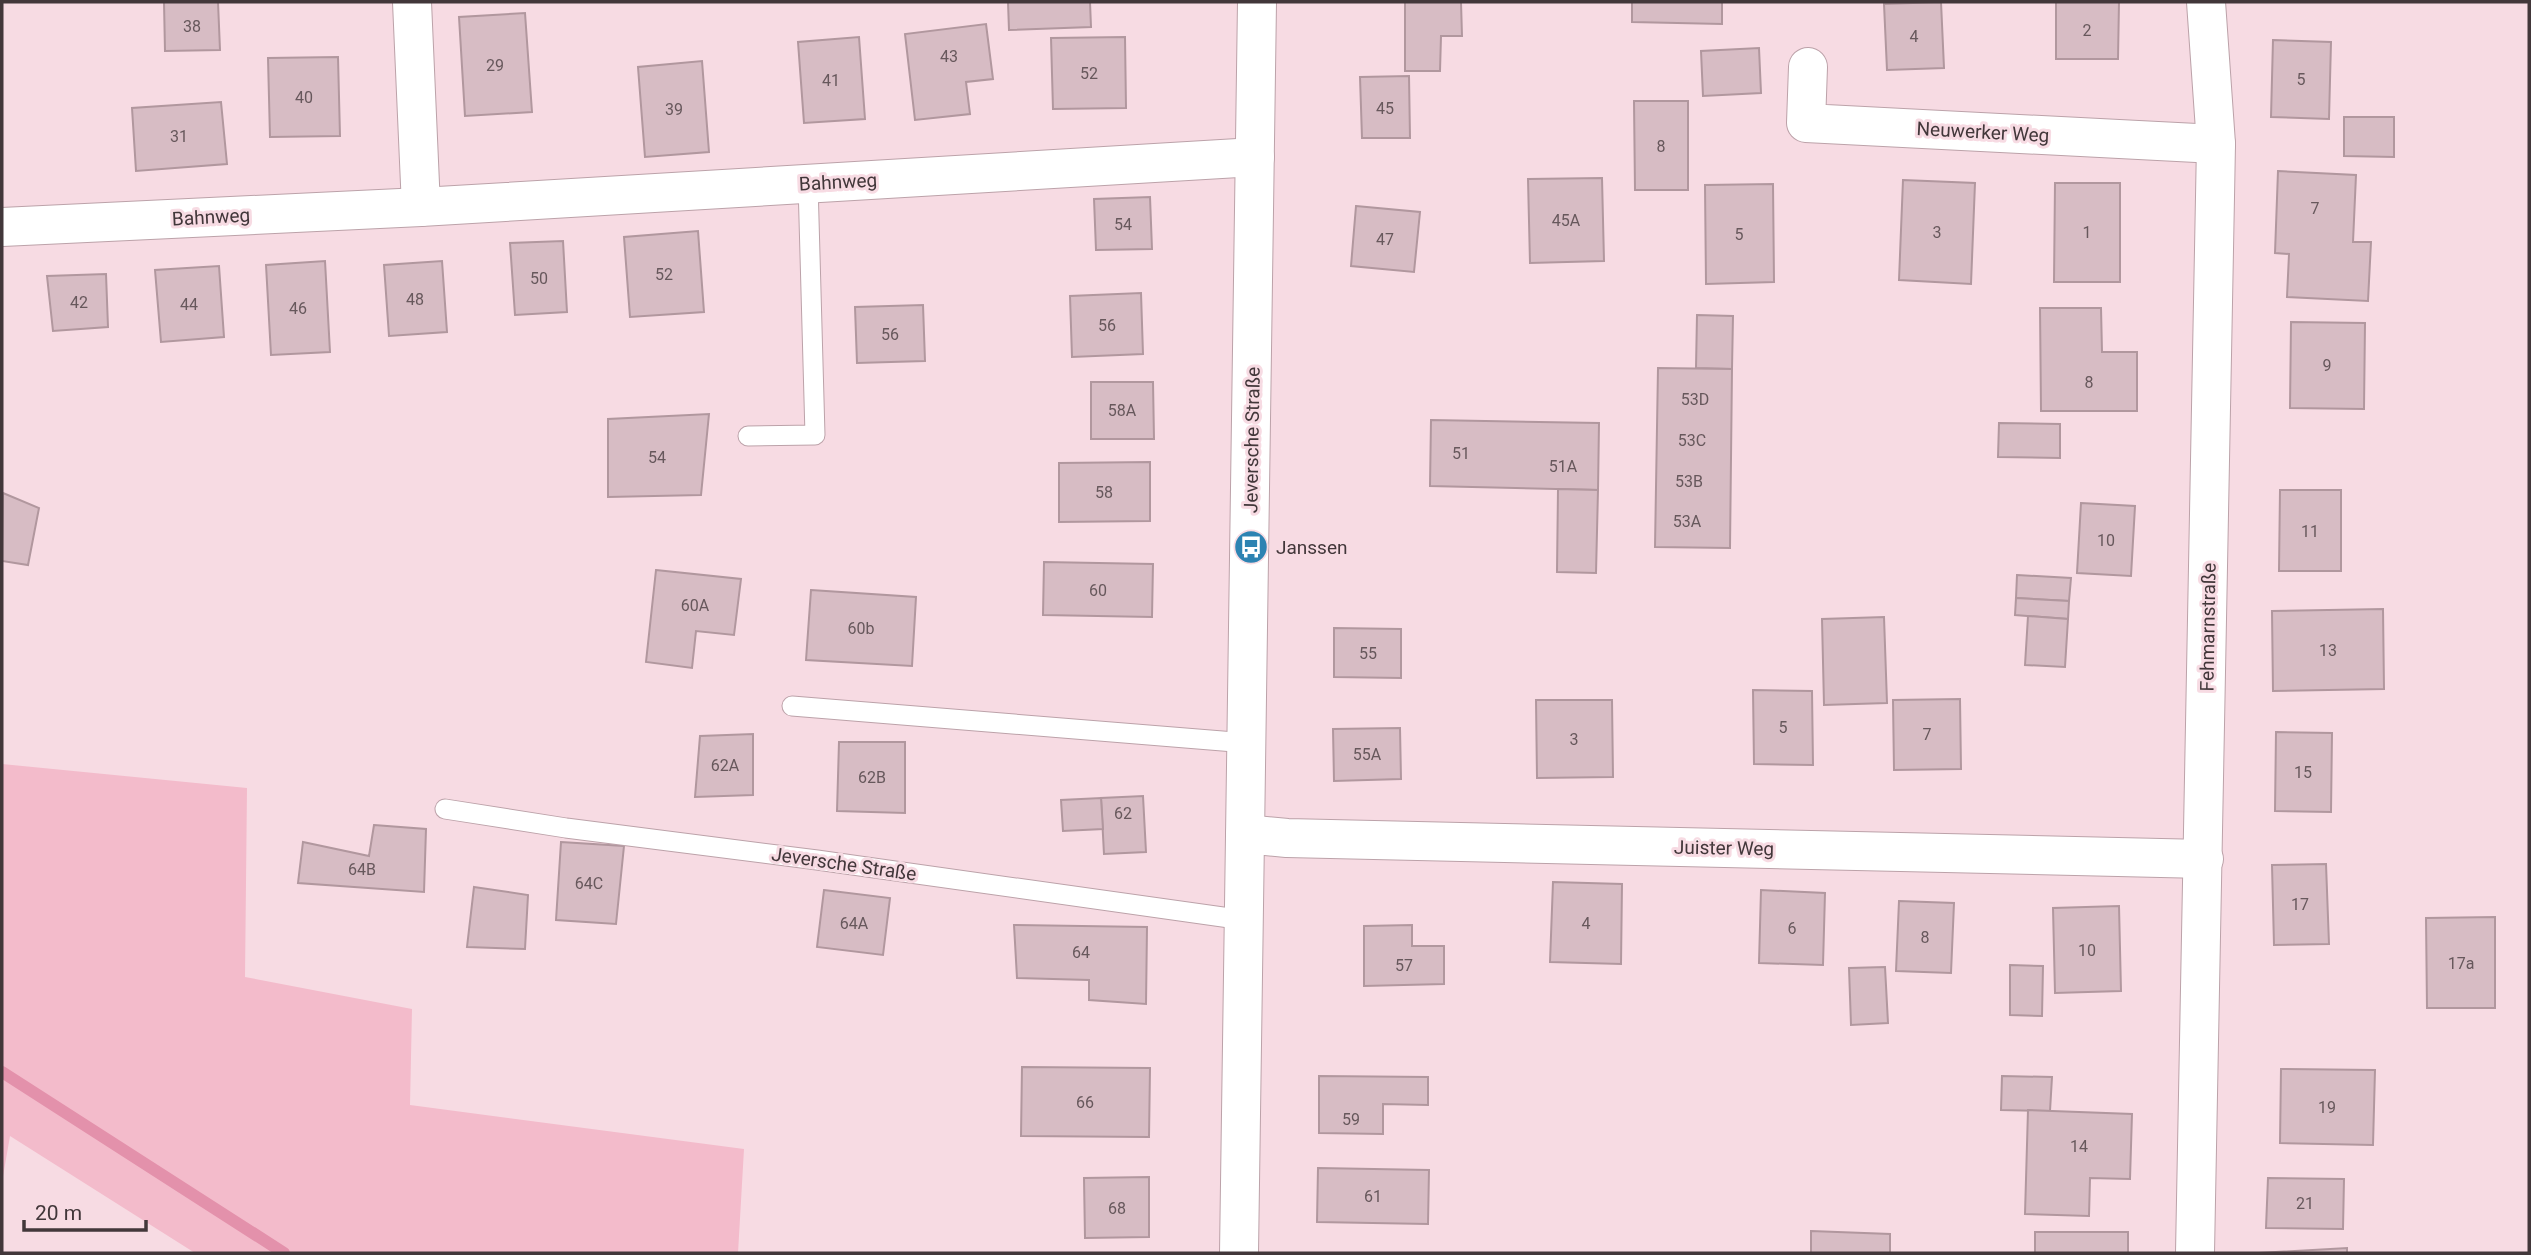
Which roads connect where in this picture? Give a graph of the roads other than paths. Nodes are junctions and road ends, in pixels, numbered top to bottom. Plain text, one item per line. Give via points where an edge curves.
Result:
1 (412, 2) edge
2 (1257, 2) edge
3 (2206, 2) edge
4 (1808, 67) dead end
5 (2216, 144) junction
6 (1255, 157) junction
7 (808, 183) junction
8 (421, 207) junction
9 (2, 227) edge
10 (748, 436) dead end
11 (792, 706) dead end
12 (1247, 743) junction
13 (444, 809) dead end
14 (1245, 834) junction
15 (2204, 859) junction
16 (1244, 920) junction
17 (1239, 1253) edge
18 (2195, 1253) edge

1 - 8 street
2 - 6 street, Jeversche Straße
3 - 5 street, Fehmarnstraße
4 - 5 street, Neuwerker Weg via 1806,123
5 - 15 street, Fehmarnstraße
6 - 7 street, Bahnweg
6 - 12 street, Jeversche Straße
7 - 8 street, Bahnweg
7 - 10 lane via 815,435
8 - 9 street, Bahnweg
11 - 12 lane
12 - 14 street, Jeversche Straße
13 - 16 lane, Jeversche Straße
14 - 15 street, Juister Weg
14 - 16 street, Jeversche Straße
15 - 18 street, Fehmarnstraße
16 - 17 street, Jeversche Straße

